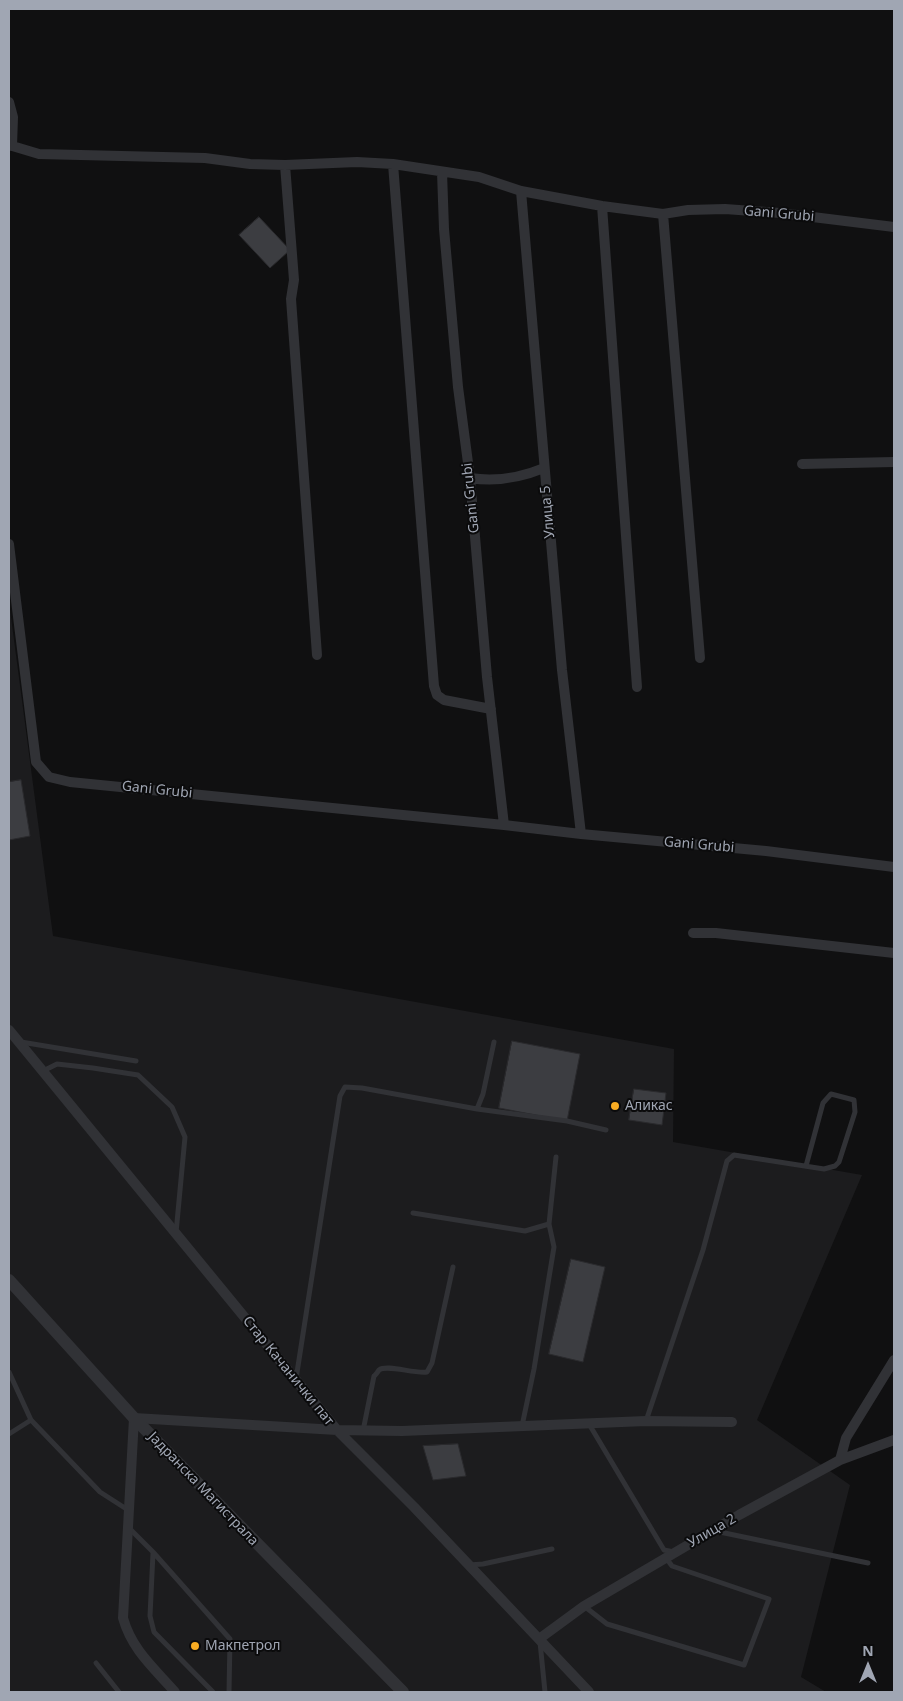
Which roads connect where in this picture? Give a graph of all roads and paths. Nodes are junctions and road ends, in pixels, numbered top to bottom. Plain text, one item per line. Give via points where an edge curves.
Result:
1 (9, 102) edge
2 (10, 145) edge
3 (393, 164) junction
4 (285, 165) junction
5 (442, 172) junction
6 (521, 190) junction
7 (602, 206) junction
8 (663, 214) junction
9 (894, 227) edge
10 (894, 462) edge
11 (802, 464) dead end
12 (544, 468) junction
13 (470, 478) junction
14 (9, 544) edge
15 (11, 570) edge
16 (317, 655) dead end
17 (700, 658) dead end
18 (637, 687) dead end
19 (491, 709) junction
20 (504, 825) junction
21 (581, 834) junction
22 (894, 867) edge
23 (693, 933) dead end
24 (894, 953) edge
25 (9, 1030) edge
26 (18, 1041) junction
27 (494, 1042) dead end
28 (136, 1061) dead end
29 (43, 1071) junction
30 (477, 1109) junction
31 (606, 1130) dead end
32 (556, 1157) dead end
33 (806, 1166) junction
34 (413, 1213) dead end
35 (549, 1224) junction
36 (176, 1233) junction
37 (453, 1267) dead end
38 (9, 1280) edge
39 (894, 1360) edge
40 (9, 1372) edge
41 (296, 1380) junction
42 (134, 1418) junction
43 (31, 1420) junction
44 (646, 1421) junction
45 (732, 1422) dead end
46 (588, 1424) junction
47 (522, 1426) junction
48 (337, 1430) junction
49 (363, 1431) junction
50 (9, 1434) edge
51 (894, 1440) edge
52 (840, 1460) junction
53 (128, 1510) junction
54 (127, 1526) junction
55 (712, 1530) junction
56 (552, 1549) dead end
57 (153, 1552) junction
58 (670, 1555) junction
59 (868, 1563) dead end
60 (468, 1565) junction
61 (584, 1606) junction
62 (539, 1640) junction
63 (96, 1663) dead end
64 (120, 1692) edge
65 (175, 1692) edge
66 (214, 1692) edge
67 (229, 1692) edge
68 (403, 1692) edge
69 (545, 1692) edge
70 (589, 1692) edge

1 - 2 street via 13,117
2 - 4 street, Gani Grubi via 39,154 205,158
3 - 4 street, Gani Grubi
3 - 5 street, Gani Grubi
3 - 19 street via 434,686 437,695 444,700
4 - 16 street via 294,280 291,299
5 - 6 street, Gani Grubi via 479,177
5 - 13 street, Gani Grubi via 458,387
6 - 7 street, Gani Grubi
6 - 12 street, Улица 5
7 - 8 street, Gani Grubi
7 - 18 street
8 - 9 street, Gani Grubi via 725,209
8 - 17 street
10 - 11 street
12 - 13 street via 508,479 488,481
12 - 21 street, Улица 5
13 - 19 street, Gani Grubi
14 - 15 street, Gani Grubi
15 - 20 street, Gani Grubi via 36,762 50,777 70,782
19 - 20 street, Gani Grubi
20 - 21 street, Gani Grubi
21 - 22 street, Gani Grubi via 766,850
23 - 24 street
25 - 26 street, Стар Качанички пат
26 - 28 lane
26 - 29 street, Стар Качанички пат
27 - 30 lane
29 - 36 street, Стар Качанички пат
29 - 36 lane via 57,1064 138,1075 172,1108 185,1137
30 - 31 lane via 567,1121
30 - 41 lane via 345,1087 340,1096
32 - 35 lane
33 - 33 lane via 829,1168 839,1162 855,1112 854,1100 831,1094 826,1098
33 - 44 lane via 734,1155 727,1162 703,1250
34 - 35 lane via 525,1231
35 - 47 lane via 554,1247
36 - 41 street, Стар Качанички пат
37 - 49 lane via 432,1363 427,1372 387,1367 379,1370 374,1376
38 - 42 street, Јадранска Магистрала
39 - 52 street via 846,1438
40 - 43 lane
41 - 48 street, Стар Качанички пат
42 - 48 street
42 - 53 street
42 - 68 street, Јадранска Магистрала
43 - 50 lane
43 - 53 lane via 100,1492
44 - 45 street
44 - 46 street
46 - 47 street
46 - 58 lane
47 - 49 street
48 - 49 street
48 - 60 street, Стар Качанички пат
51 - 52 street, Улица 2
52 - 55 street, Улица 2
53 - 54 street
54 - 57 lane
54 - 65 street via 123,1618 127,1633 135,1647
55 - 58 street, Улица 2
55 - 59 lane
56 - 60 lane
57 - 66 lane via 150,1616 154,1632
57 - 67 lane via 230,1639
58 - 61 street, Улица 2
58 - 61 lane via 672,1566 769,1599 744,1665 606,1624
60 - 62 street, Стар Качанички пат
61 - 62 street, Улица 2
62 - 69 lane
62 - 70 street, Стар Качанички пат
63 - 64 lane

